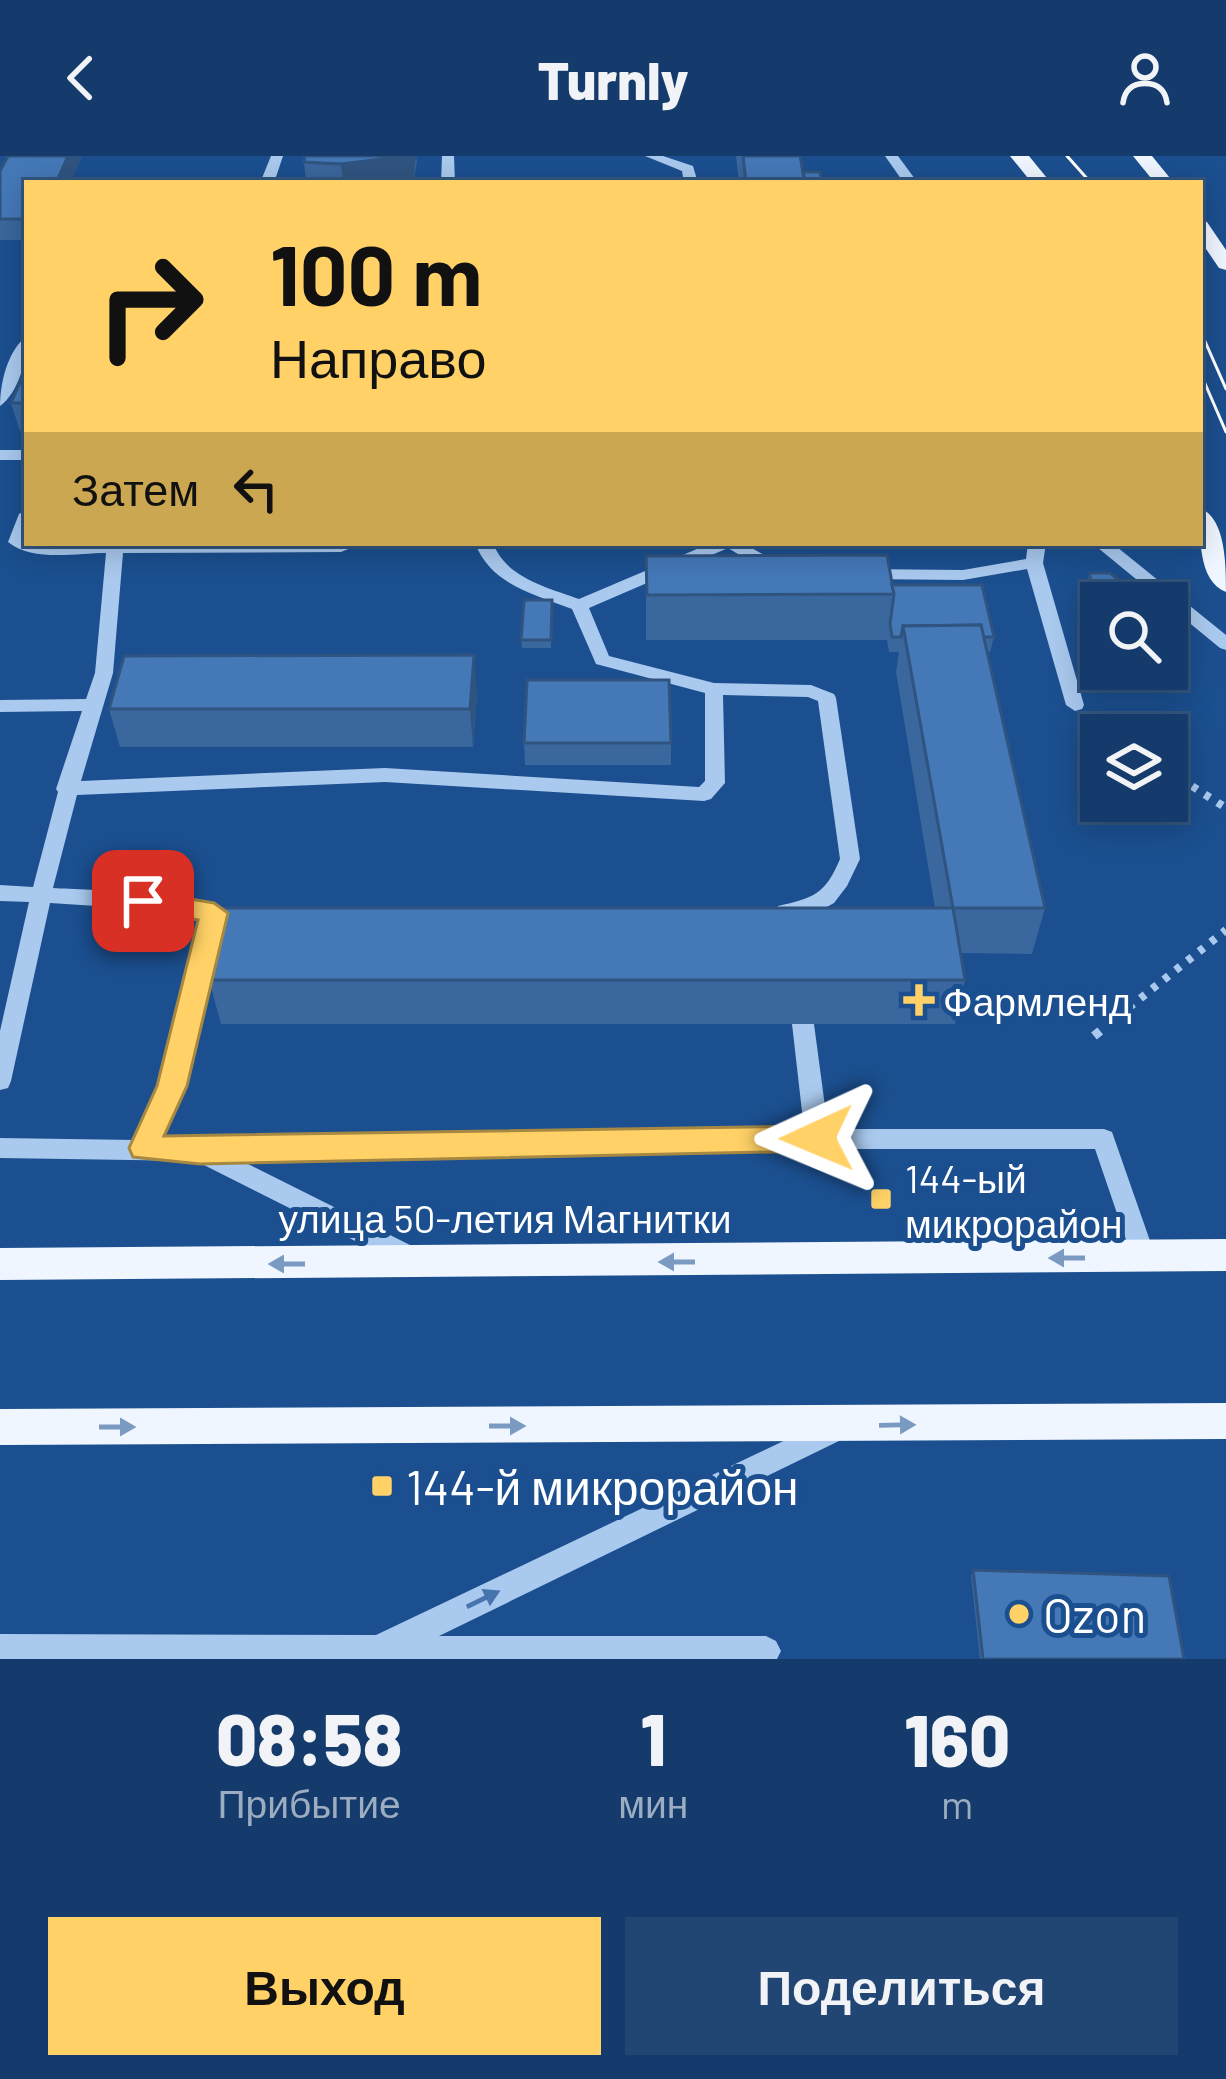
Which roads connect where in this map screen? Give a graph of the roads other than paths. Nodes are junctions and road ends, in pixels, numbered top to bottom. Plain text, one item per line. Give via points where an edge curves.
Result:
1 (651, 156) edge
2 (1019, 156) edge
3 (1142, 156) edge
4 (690, 180) edge
5 (1039, 180) edge
6 (1162, 180) edge
7 (1203, 230) edge
8 (1226, 264) edge
9 (24, 347) edge
10 (0, 401) edge
11 (24, 521) edge
12 (1203, 523) edge
13 (114, 546) edge
14 (485, 546) edge
15 (721, 546) edge
16 (733, 546) edge
17 (1105, 546) edge
18 (1035, 553) edge
19 (791, 572) edge
20 (850, 574) edge
21 (1226, 584) edge
22 (579, 606) junction
23 (1226, 644) edge
24 (714, 689) junction
25 (93, 705) junction
26 (1076, 705) dead end
27 (0, 706) edge
28 (66, 789) junction
29 (0, 893) edge
30 (44, 893) junction
31 (759, 912) edge
32 (803, 1024) edge
33 (0, 1081) edge
34 (817, 1138) junction
35 (0, 1148) edge
36 (144, 1148) junction
37 (200, 1151) junction
38 (1226, 1255) edge
39 (1144, 1258) junction
40 (0, 1264) edge
41 (422, 1264) junction
42 (1226, 1421) edge
43 (843, 1426) junction
44 (0, 1427) edge
45 (0, 1649) edge
46 (766, 1651) dead end
47 (377, 1654) edge

1 - 4 street via 688,169
2 - 5 main road
3 - 6 main road
7 - 8 main road
9 - 10 street
11 - 13 street via 17,538 23,547
12 - 21 main road
13 - 25 street via 104,673
14 - 22 street via 502,572
15 - 22 street
16 - 19 street
17 - 23 street
18 - 20 street via 963,575
18 - 26 street
22 - 24 street via 602,660
24 - 28 street via 715,783 704,794 385,775
24 - 31 street via 827,698 850,859 841,882 804,922
25 - 27 street
25 - 28 street
28 - 30 street
29 - 30 street
30 - 33 street
30 - 36 street via 226,913 172,1086
32 - 34 street
34 - 37 street
34 - 39 street via 1104,1139
35 - 36 street
36 - 37 street
37 - 41 street
38 - 39 main road, улица 50-летия Магнитки
39 -> 41 main road, улица 50-летия Магнитки
41 -> 40 main road, улица 50-летия Магнитки
43 -> 42 main road
44 -> 43 main road
47 -> 43 street
45 - 47 street
46 - 47 street

